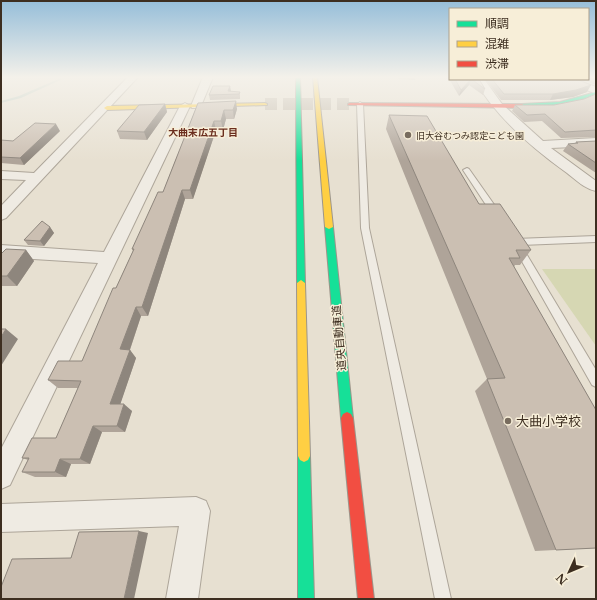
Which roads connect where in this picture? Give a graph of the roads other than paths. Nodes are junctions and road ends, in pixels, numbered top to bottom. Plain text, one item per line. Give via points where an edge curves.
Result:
1 (110, 105) edge
2 (228, 105) edge
3 (298, 105) edge
4 (318, 105) edge
5 (355, 105) edge
6 (428, 105) edge
7 (555, 105) edge
8 (191, 106) junction
9 (500, 106) junction
10 (107, 108) junction
11 (596, 142) edge
12 (541, 145) junction
13 (467, 170) dead end
14 (1, 175) edge
15 (39, 177) junction
16 (596, 187) edge
17 (1, 215) edge
18 (502, 222) edge
19 (596, 238) edge
20 (1, 251) edge
21 (109, 258) junction
22 (596, 381) edge
23 (1, 476) edge
24 (1, 518) edge
25 (182, 599) edge
26 (306, 599) edge
27 (366, 599) edge
28 (443, 599) edge

1 - 10 street
2 - 8 main road
3 - 26 main road
4 - 27 main road, 道央自動車道 via 341,366
5 - 28 lane via 365,228
6 - 9 main road
7 - 9 main road
8 - 10 main road
8 - 21 street
9 - 12 street
10 - 15 street
11 - 12 street
12 - 16 street via 577,176
13 - 18 lane
14 - 15 street
15 - 17 street
19 - 22 lane via 512,238
20 - 21 street
21 - 23 street
24 - 25 street via 196,511

